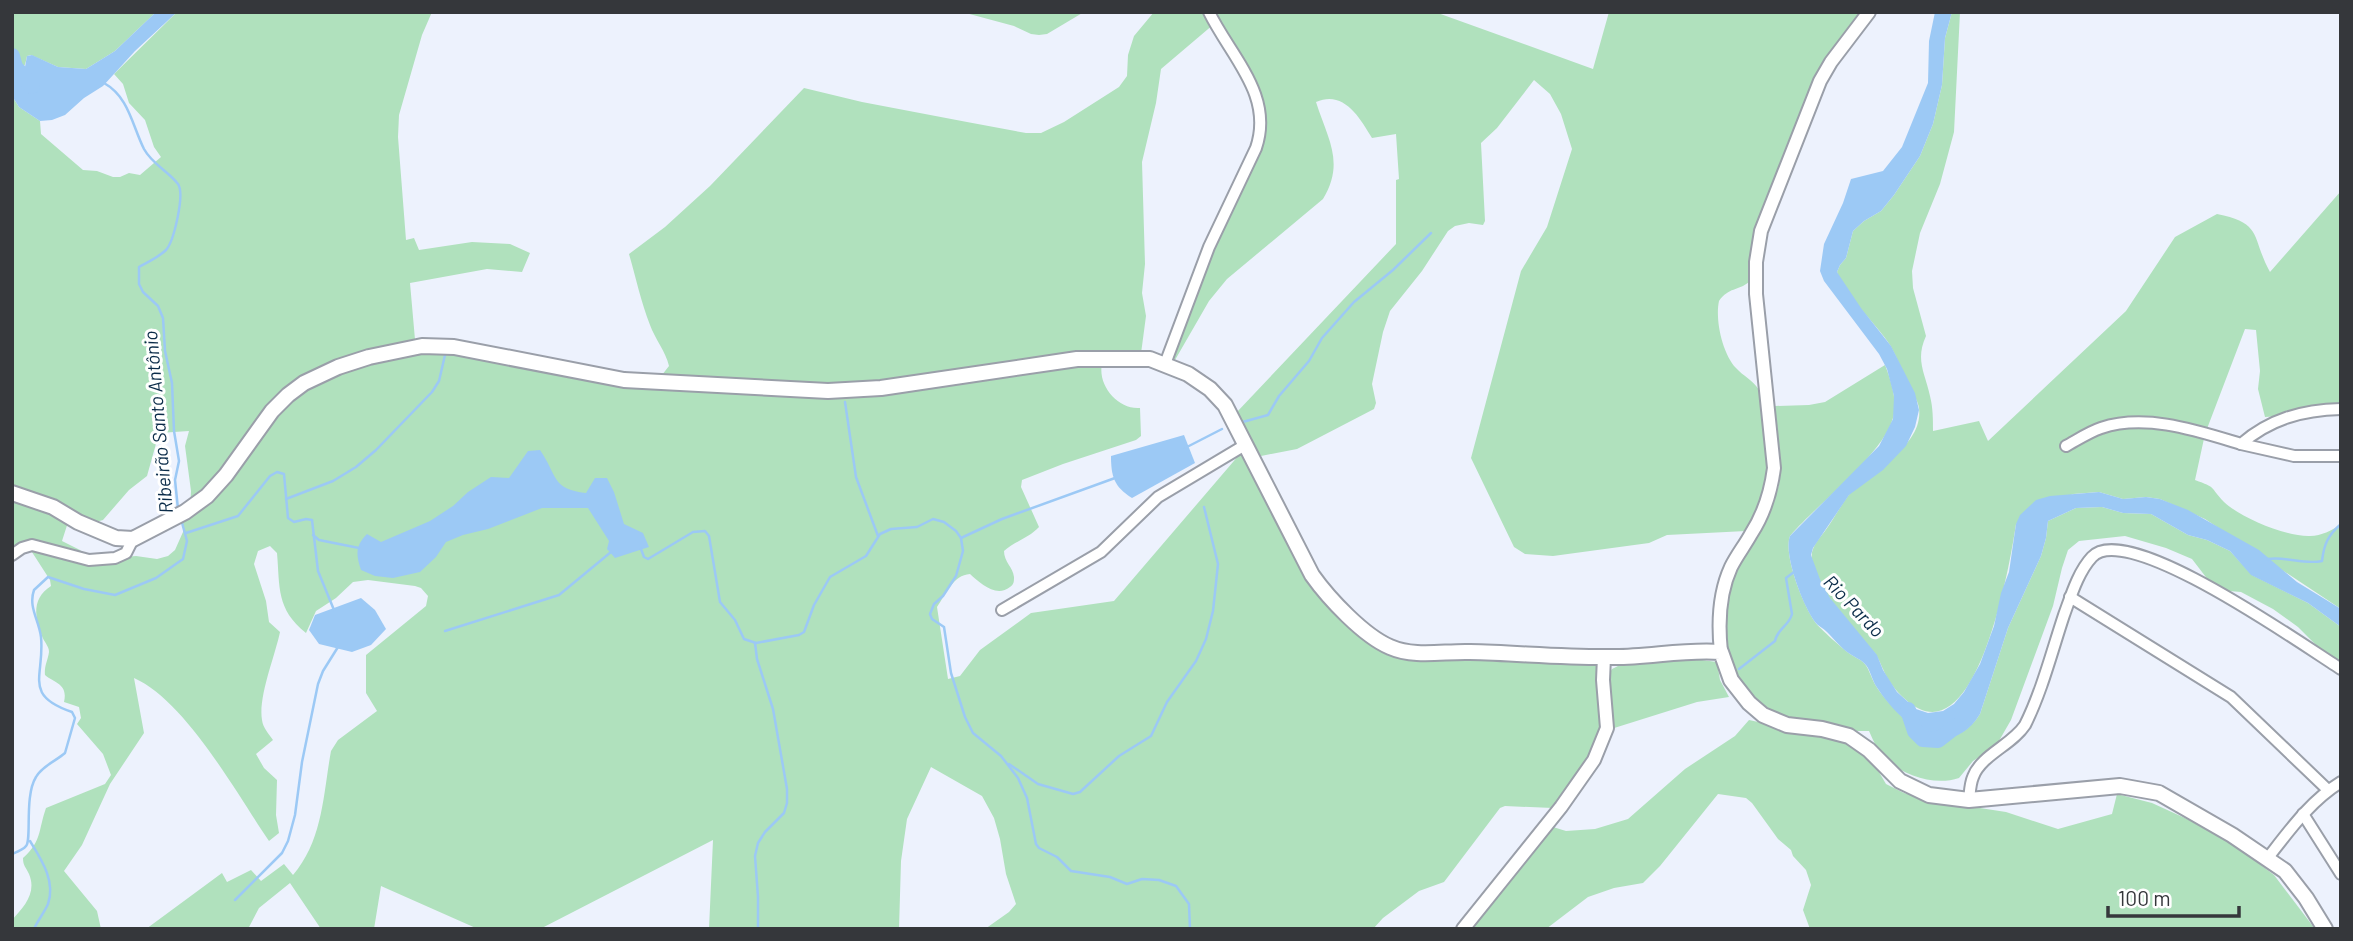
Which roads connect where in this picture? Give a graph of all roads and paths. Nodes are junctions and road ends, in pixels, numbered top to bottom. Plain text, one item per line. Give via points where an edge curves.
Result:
1 (1209, 12) edge
2 (1869, 12) edge
3 (1165, 364) junction
4 (2341, 409) edge
5 (2241, 444) junction
6 (1245, 445) junction
7 (2067, 446) dead end
8 (2341, 456) edge
9 (12, 493) edge
10 (133, 540) junction
11 (12, 555) edge
12 (2070, 597) junction
13 (1002, 610) dead end
14 (1721, 652) junction
15 (1604, 657) junction
16 (2341, 669) edge
17 (2341, 782) edge
18 (2328, 790) junction
19 (1969, 800) junction
20 (2303, 814) junction
21 (2267, 859) junction
22 (2341, 874) edge
23 (1464, 929) edge
24 (2325, 929) edge

1 - 3 street via 1256,91 1261,132 1209,247
2 - 14 street via 1820,80 1761,231 1756,294 1773,468 1761,517 1725,584
3 - 6 main road via 1210,389
3 - 10 main road via 1150,359 1077,359 881,388 828,391 624,380 454,347 422,346 338,367 288,395 215,489 180,515
4 - 5 street via 2290,416
5 - 7 street via 2139,423 2098,429
5 - 8 street via 2294,456
6 - 13 street via 1158,497 1101,552
6 - 15 main road via 1312,575 1356,622 1388,647 1415,653
9 - 10 main road via 116,538
10 - 11 street via 126,553 107,560 89,560 35,545
12 - 16 street via 2096,553 2106,549 2134,552 2229,598
12 - 18 street via 2241,704
12 - 19 street via 2025,725 1974,774
14 - 15 main road
14 - 19 main road via 1731,680 1763,715 1787,725 1849,736 1908,786 1930,795
15 - 23 street via 1606,728 1594,760
17 - 18 street
18 - 20 street
19 - 21 main road via 2105,786 2146,789 2179,803
20 - 21 street
20 - 22 street
21 - 24 main road via 2292,879

